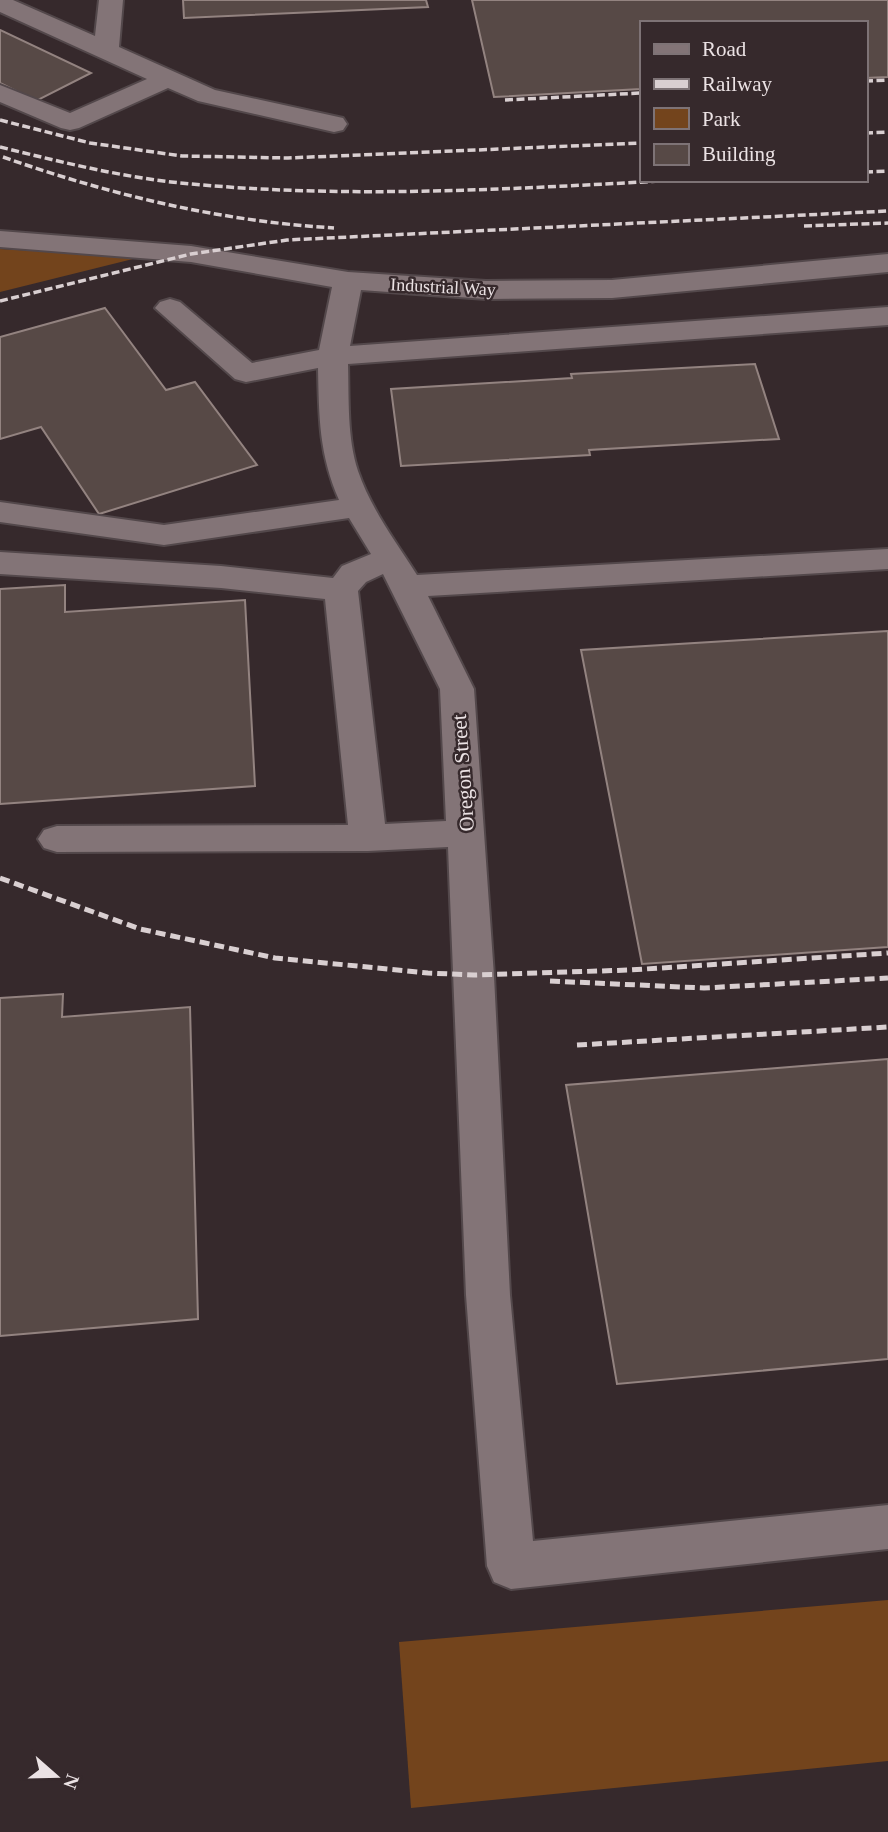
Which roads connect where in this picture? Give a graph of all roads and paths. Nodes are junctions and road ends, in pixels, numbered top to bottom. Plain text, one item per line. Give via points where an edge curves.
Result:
1 (111, 0) edge
2 (0, 3) edge
3 (106, 51) junction
4 (168, 79) junction
5 (0, 93) edge
6 (334, 124) dead end
7 (0, 239) edge
8 (888, 263) edge
9 (709, 280) junction
10 (348, 281) junction
11 (170, 308) dead end
12 (888, 316) edge
13 (721, 328) junction
14 (333, 356) junction
15 (359, 507) junction
16 (0, 512) edge
17 (888, 558) edge
18 (0, 563) edge
19 (398, 572) junction
20 (341, 590) junction
21 (466, 832) junction
22 (368, 838) junction
23 (57, 839) dead end
24 (888, 1527) edge

1 - 3 street
2 - 3 street
3 - 4 street
4 - 5 street via 70,122
4 - 6 street via 207,96
7 - 10 street, Industrial Way via 191,254
8 - 9 street, Industrial Way
9 - 10 street, Industrial Way via 612,289 512,290
9 - 13 street
10 - 14 street, Oregon Street
11 - 14 street via 246,373
12 - 13 street
13 - 14 street
14 - 15 street, Oregon Street via 342,470
15 - 16 street via 164,535
15 - 19 street, Oregon Street
17 - 19 street
18 - 20 street
19 - 20 street via 354,573
19 - 21 street, Oregon Street via 457,690
20 - 22 street
21 - 22 street
21 - 24 street, Oregon Street via 488,1295 511,1566
22 - 23 street

